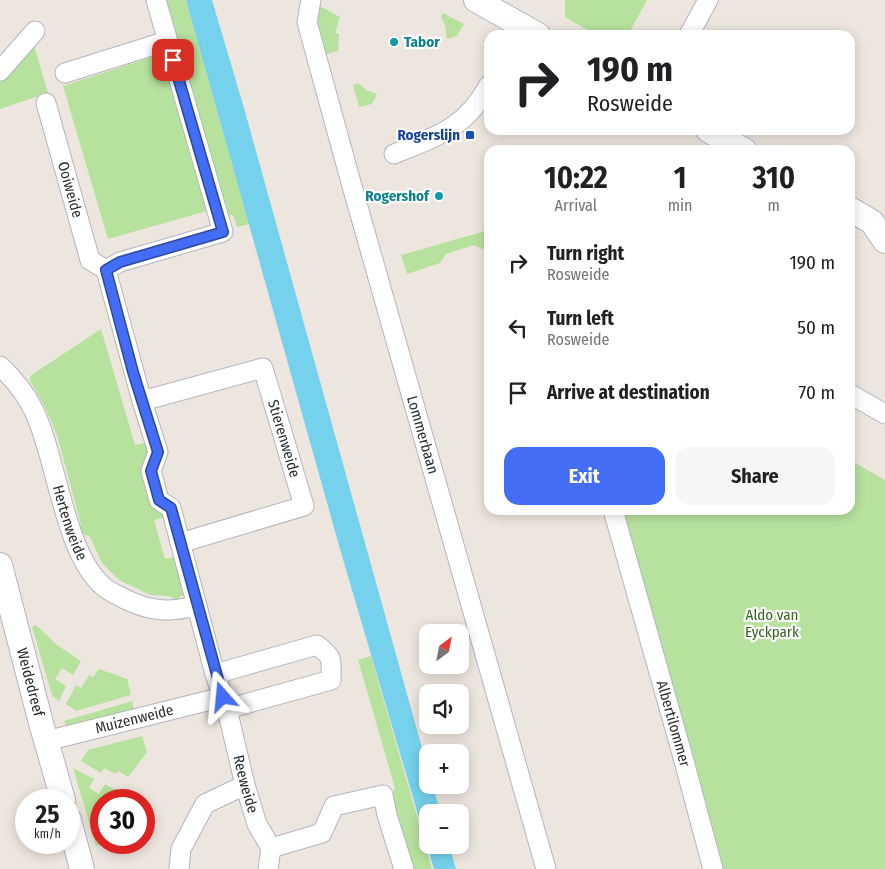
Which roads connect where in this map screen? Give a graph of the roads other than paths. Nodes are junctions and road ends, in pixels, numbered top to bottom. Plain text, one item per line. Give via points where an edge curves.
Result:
1 (156, 0) edge
2 (312, 0) edge
3 (476, 0) edge
4 (708, 0) edge
5 (522, 30) edge
6 (692, 30) edge
7 (35, 31) dead end
8 (167, 40) junction
9 (0, 71) edge
10 (64, 73) dead end
11 (484, 94) edge
12 (46, 103) dead end
13 (717, 135) edge
14 (735, 145) edge
15 (394, 154) dead end
16 (855, 212) edge
17 (881, 228) edge
18 (106, 270) junction
19 (0, 366) edge
20 (855, 397) edge
21 (142, 401) junction
22 (885, 414) edge
23 (614, 515) edge
24 (180, 543) junction
25 (2, 577) edge
26 (197, 606) junction
27 (215, 674) junction
28 (225, 703) junction
29 (46, 741) junction
30 (245, 785) junction
31 (60, 789) edge
32 (271, 848) junction
33 (78, 854) edge
34 (82, 869) edge
35 (179, 869) edge
36 (268, 869) edge
37 (404, 869) edge
38 (546, 869) edge
39 (713, 869) edge

1 - 8 street
2 - 38 street, Lommerbaan via 307,22
3 - 5 street
4 - 6 street
7 - 9 street
8 - 10 street
8 - 18 street via 223,232 120,262
11 - 15 street via 465,117 445,132
12 - 18 street, Ooiweide via 90,260
13 - 14 street
16 - 17 street
18 - 21 street, Reeweide
19 - 26 street, Hertenweide via 25,394 34,411 79,551 103,586 136,604 159,610
20 - 22 street
21 - 24 street, Reeweide via 158,452 151,471 159,500 171,508
21 - 24 street, Stierenweide via 263,368 304,506
23 - 39 street, Albertilommer
24 - 26 street, Reeweide
25 - 29 street, Weidedreef
26 - 27 street, Reeweide
27 - 28 street, Reeweide
27 - 28 street, Muizenweide via 317,645 328,653 330,680
28 - 29 street, Muizenweide
28 - 30 street, Reeweide
29 - 31 street, Weidedreef
30 - 32 street, Reeweide via 257,824
30 - 35 street via 204,804 181,849
32 - 36 street
32 - 37 street via 322,833 334,806 384,795 387,816
33 - 34 street

